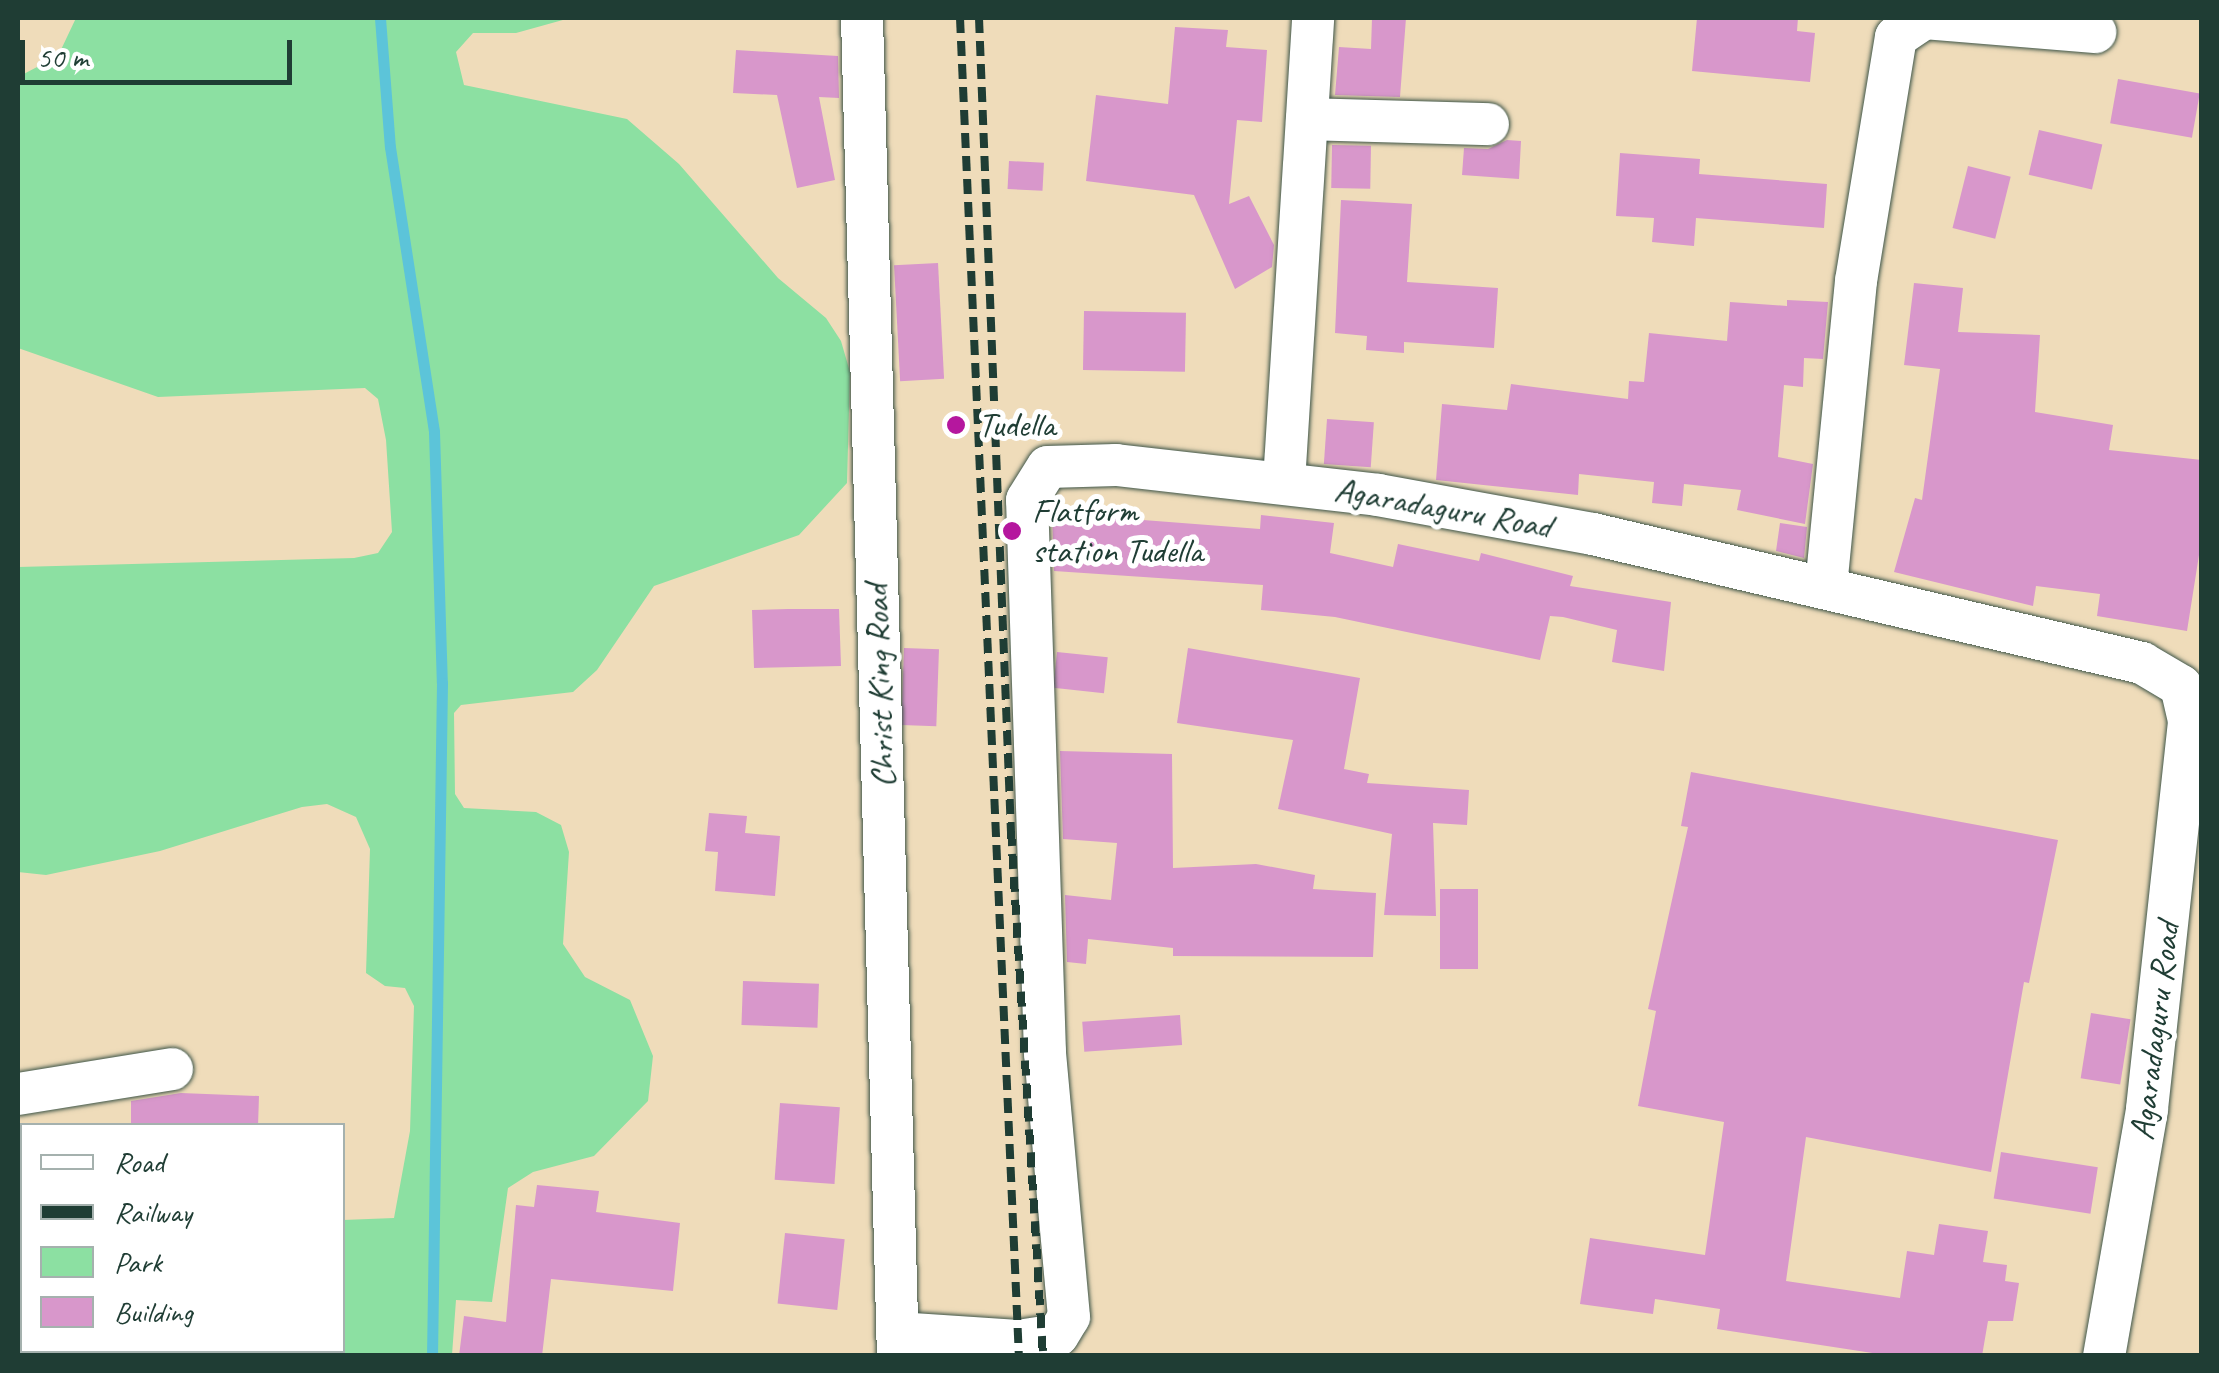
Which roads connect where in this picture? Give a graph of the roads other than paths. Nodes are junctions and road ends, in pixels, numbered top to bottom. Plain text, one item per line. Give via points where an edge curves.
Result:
1 (862, 18) edge
2 (1313, 18) edge
3 (1897, 27) edge
4 (2095, 32) dead end
5 (1307, 119) junction
6 (1488, 124) dead end
7 (1284, 482) junction
8 (1826, 587) junction
9 (2195, 723) edge
10 (172, 1069) dead end
11 (18, 1094) edge
12 (898, 1344) edge
13 (2104, 1356) edge

1 - 12 street, Christ King Road
2 - 5 street
3 - 4 street via 1924,18
3 - 8 street via 1856,282
5 - 6 street
5 - 7 street
7 - 8 street, Agaradaguru Road via 1592,534
7 - 12 street, Agaradaguru Road via 1116,465 1048,467 1026,500 1046,1053 1069,1317 1058,1335
8 - 9 street, Agaradaguru Road via 2142,663 2181,686
9 - 13 street, Agaradaguru Road via 2148,1110
10 - 11 street

